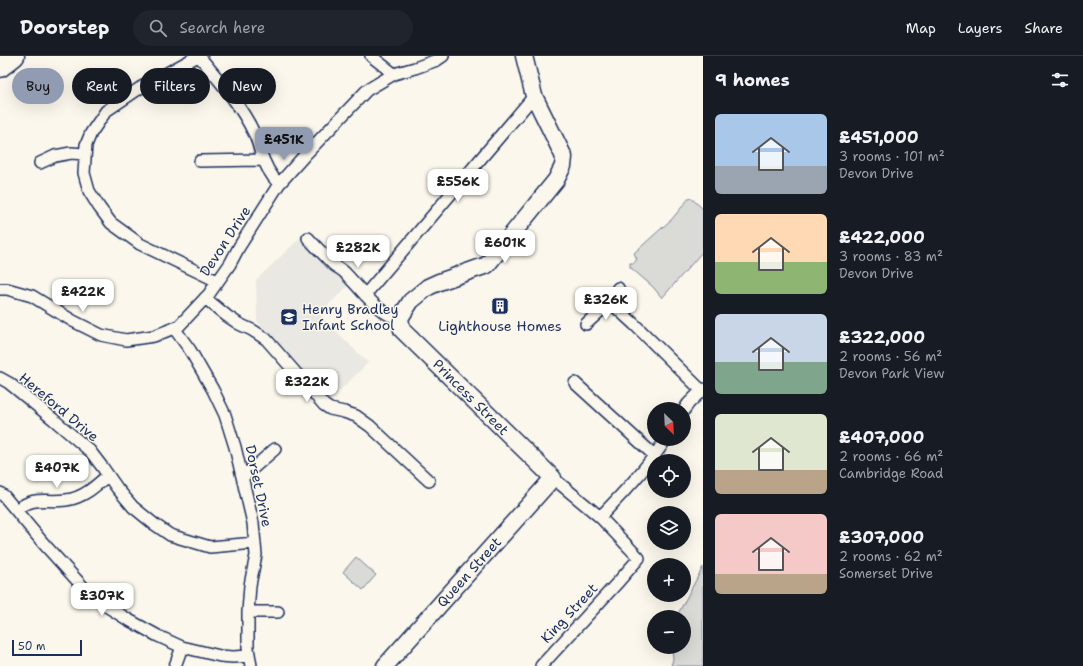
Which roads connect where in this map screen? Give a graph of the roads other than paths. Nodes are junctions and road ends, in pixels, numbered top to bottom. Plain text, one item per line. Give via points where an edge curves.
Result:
1 (14, 56) edge
2 (198, 56) edge
3 (371, 56) edge
4 (443, 56) edge
5 (524, 56) edge
6 (0, 67) edge
7 (394, 74) junction
8 (534, 96) junction
9 (85, 154) junction
10 (263, 160) junction
11 (200, 161) dead end
12 (40, 163) dead end
13 (279, 184) junction
14 (308, 238) dead end
15 (217, 281) junction
16 (618, 288) dead end
17 (0, 289) edge
18 (365, 295) junction
19 (205, 298) junction
20 (610, 302) junction
21 (400, 318) junction
22 (586, 324) dead end
23 (174, 328) junction
24 (0, 378) edge
25 (574, 384) dead end
26 (702, 390) edge
27 (690, 402) edge
28 (275, 449) dead end
29 (653, 454) edge
30 (647, 466) edge
31 (108, 475) junction
32 (243, 477) junction
33 (553, 478) junction
34 (430, 481) dead end
35 (0, 493) edge
36 (16, 510) junction
37 (600, 517) junction
38 (255, 542) junction
39 (639, 558) joint
40 (248, 612) junction
41 (278, 612) dead end
42 (182, 647) junction
43 (250, 661) edge
44 (175, 666) edge
45 (385, 666) edge
46 (541, 666) edge

1 - 6 highway
2 - 9 street via 140,88 106,111 91,133
2 - 10 street via 240,108 255,134
3 - 7 street
4 - 7 street, Devon Drive
5 - 8 street
7 - 13 street, Devon Drive via 367,90
8 - 18 street
8 - 21 street via 564,157 563,166 556,180 487,265 428,287 411,301
9 - 12 street via 55,156
9 - 15 street via 84,173 89,191 110,223 140,244
10 - 11 street
10 - 13 street
13 - 15 street, Devon Drive
14 - 18 street via 334,265 345,272
15 - 19 street, Devon Drive
16 - 20 street
17 - 23 street, Devon Drive via 32,296 101,335 126,340 154,336
18 - 21 street via 387,314
19 - 23 street, Devon Drive via 179,326
19 - 34 street via 227,316 266,340 324,405 356,416 370,426
20 - 22 street
20 - 26 street
21 - 33 street, Princess Street via 402,330
23 - 32 street, Dorset Drive via 190,350 225,415
24 - 31 street, Hereford Drive via 90,451
25 - 29 street
26 - 27 street
28 - 32 street
30 - 37 street
31 - 36 street via 97,486 75,498 65,501 32,502
31 - 38 street, Hereford Drive via 133,507 170,535 210,547
32 - 38 street, Dorset Drive
33 - 37 street, Princess Street
33 - 45 street, Queen Street
35 - 36 street
36 - 42 street via 83,587 127,619
37 - 39 street, Princess Street
38 - 40 street, Dorset Drive via 256,555
39 - 46 street, King Street
40 - 41 street
40 - 43 street, Dorset Drive
42 - 43 street
42 - 44 street

